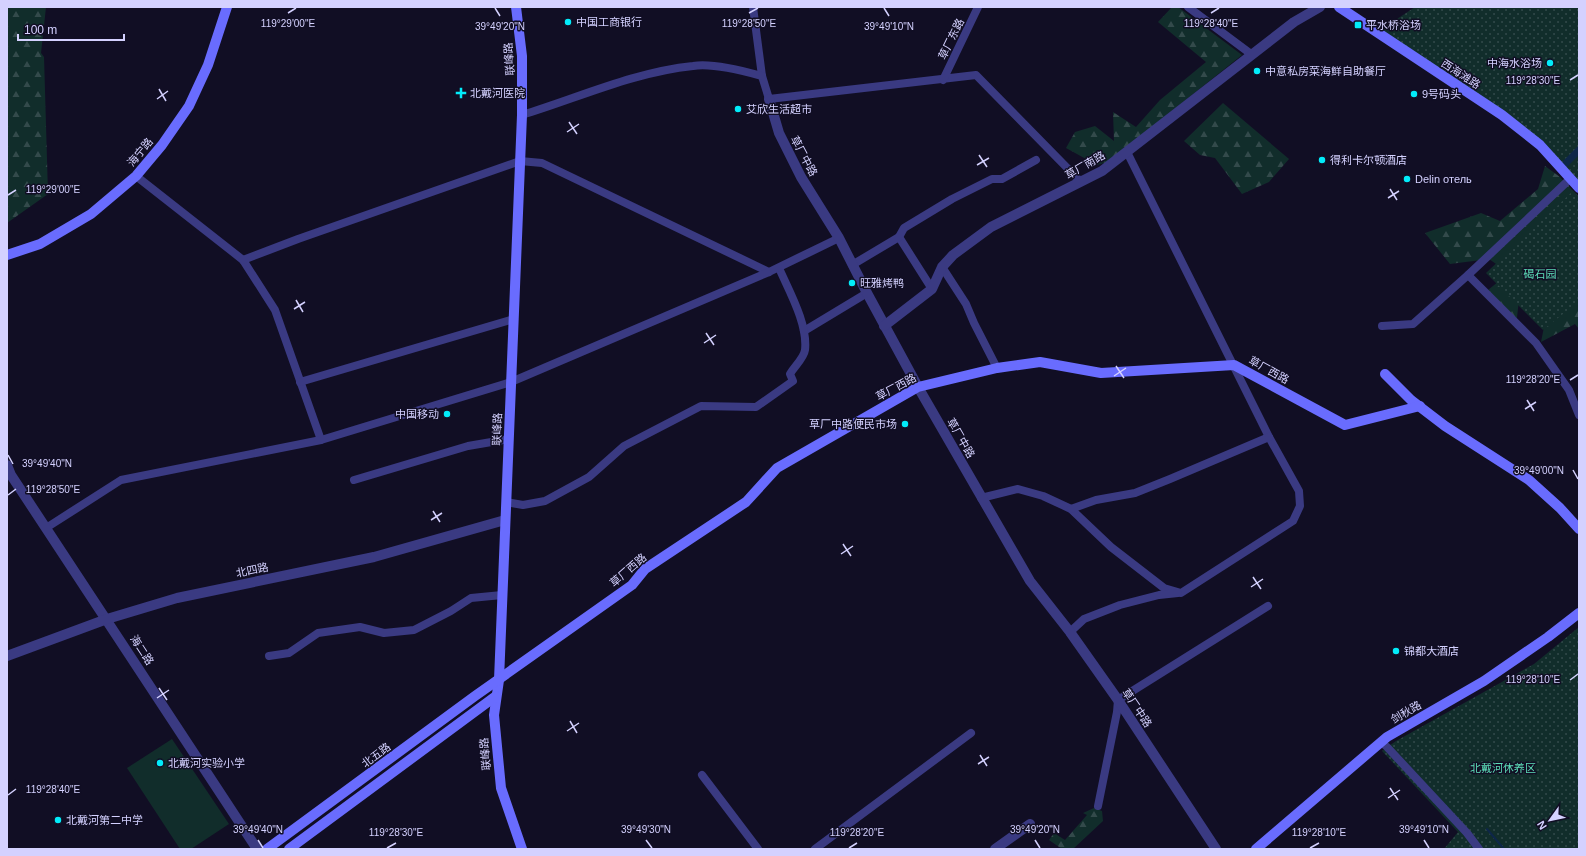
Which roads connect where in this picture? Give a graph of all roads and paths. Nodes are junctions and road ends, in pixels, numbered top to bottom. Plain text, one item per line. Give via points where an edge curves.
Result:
1 (227, 7) edge
2 (516, 7) edge
3 (753, 7) edge
4 (978, 7) edge
5 (1188, 7) edge
6 (1320, 7) edge
7 (1339, 7) edge
8 (1251, 54) junction
9 (762, 76) junction
10 (943, 80) junction
11 (769, 99) junction
12 (522, 115) junction
13 (1127, 152) junction
14 (1036, 160) dead end
15 (520, 161) junction
16 (136, 176) junction
17 (1571, 178) junction
18 (1081, 182) junction
19 (1579, 188) edge
20 (899, 237) junction
21 (839, 238) junction
22 (7, 255) edge
23 (243, 260) junction
24 (852, 265) junction
25 (942, 267) junction
26 (779, 268) junction
27 (770, 272) junction
28 (1468, 276) junction
29 (932, 289) junction
30 (867, 293) junction
31 (514, 319) junction
32 (884, 326) junction
33 (1382, 326) dead end
34 (804, 331) junction
35 (1234, 365) junction
36 (997, 368) junction
37 (1385, 374) dead end
38 (300, 382) junction
39 (511, 382) junction
40 (918, 387) junction
41 (1420, 406) junction
42 (1579, 415) edge
43 (1268, 437) junction
44 (509, 439) junction
45 (321, 440) junction
46 (7, 465) edge
47 (354, 480) dead end
48 (981, 498) junction
49 (506, 502) junction
50 (1071, 509) junction
51 (505, 520) junction
52 (46, 528) junction
53 (1579, 529) edge
54 (1181, 593) junction
55 (502, 595) junction
56 (1268, 606) dead end
57 (1579, 613) edge
58 (107, 619) junction
59 (1070, 632) junction
60 (7, 656) edge
61 (269, 656) dead end
62 (499, 680) junction
63 (496, 696) junction
64 (1118, 700) junction
65 (970, 733) dead end
66 (1381, 742) junction
67 (702, 775) dead end
68 (1098, 806) dead end
69 (1030, 824) dead end
70 (257, 849) edge
71 (267, 849) edge
72 (289, 849) edge
73 (522, 849) edge
74 (758, 849) edge
75 (815, 849) edge
76 (995, 849) edge
77 (1216, 849) edge
78 (1256, 849) edge
79 (1479, 849) edge

1 - 16 main road, 海宁路 via 208,65 189,106 162,145
2 - 12 main road, 联峰路 via 522,56
3 - 9 street, 草厂中路
4 - 10 street, 草厂东路
5 - 8 street
6 - 8 street, 草厂南路 via 1294,22
7 - 17 main road, 西海滩路 via 1502,115 1540,145
8 - 13 street, 草厂南路
9 - 11 street, 草厂中路
9 - 12 street via 694,65 639,76
10 - 11 street
10 - 18 street via 976,75
11 - 21 street, 草厂中路 via 782,140 801,178
12 - 15 main road, 联峰路
13 - 18 street, 草厂南路 via 1102,171
13 - 35 street
14 - 20 street via 1002,179 992,179 952,199 904,228
15 - 23 street
15 - 27 street via 542,163
15 - 31 main road, 联峰路
16 - 22 main road, 海宁路 via 91,214 40,244
16 - 23 street
17 - 19 main road, 西海滩路
17 - 28 street
18 - 25 street, 草厂南路 via 991,227 953,255
20 - 24 street
20 - 29 street
21 - 24 street, 草厂中路
21 - 26 street
23 - 38 street via 275,310
24 - 30 street, 草厂中路
25 - 29 street, 草厂南路
25 - 36 street via 966,304
26 - 27 street
26 - 34 street via 801,318
27 - 39 street
28 - 33 street via 1413,324
28 - 42 street via 1536,343 1569,390
29 - 32 street, 草厂南路
30 - 32 street, 草厂中路
30 - 34 street
31 - 38 street
31 - 39 main road, 联峰路
32 - 40 street, 草厂中路
34 - 49 street via 805,351 790,374 793,381 756,407 701,406 624,446 589,477 545,501 523,505
35 - 36 main road, 草厂西路 via 1101,373 1040,362
35 - 41 main road, 草厂西路 via 1345,425
35 - 43 street
36 - 40 main road, 草厂西路
37 - 41 main road
38 - 45 street
39 - 44 main road, 联峰路
39 - 45 street
40 - 48 street, 草厂中路
40 - 62 main road, 草厂西路 via 777,468 746,502 645,569 632,585
41 - 53 main road via 1529,480
43 - 50 street via 1135,493 1096,500
43 - 54 street via 1300,491 1300,506 1293,521
44 - 47 street via 468,446
44 - 49 main road, 联峰路
45 - 52 street via 121,480
46 - 52 street, 海二路
48 - 50 street via 1018,489 1043,496
48 - 59 street, 草厂中路 via 1030,581
49 - 51 main road, 联峰路
50 - 54 street via 1111,547 1164,588
51 - 55 main road, 联峰路
51 - 58 street, 北四路 via 374,557 177,598
52 - 58 street, 海二路
54 - 59 street via 1120,605 1084,619
55 - 61 street via 471,598 414,630 384,633 360,627 318,633 289,653
55 - 62 main road, 联峰路
56 - 64 street
57 - 66 main road, 剑秋路 via 1484,681
58 - 60 street, 北四路
58 - 70 street, 海二路
59 - 64 street, 草厂中路
62 - 63 main road, 联峰路
62 - 71 main road, 北五路
63 - 72 main road
63 - 73 main road, 联峰路 via 494,715 501,788
64 - 68 street
64 - 77 street, 草厂中路
65 - 75 street
66 - 78 main road, 剑秋路
66 - 79 street
67 - 74 street
69 - 76 street

